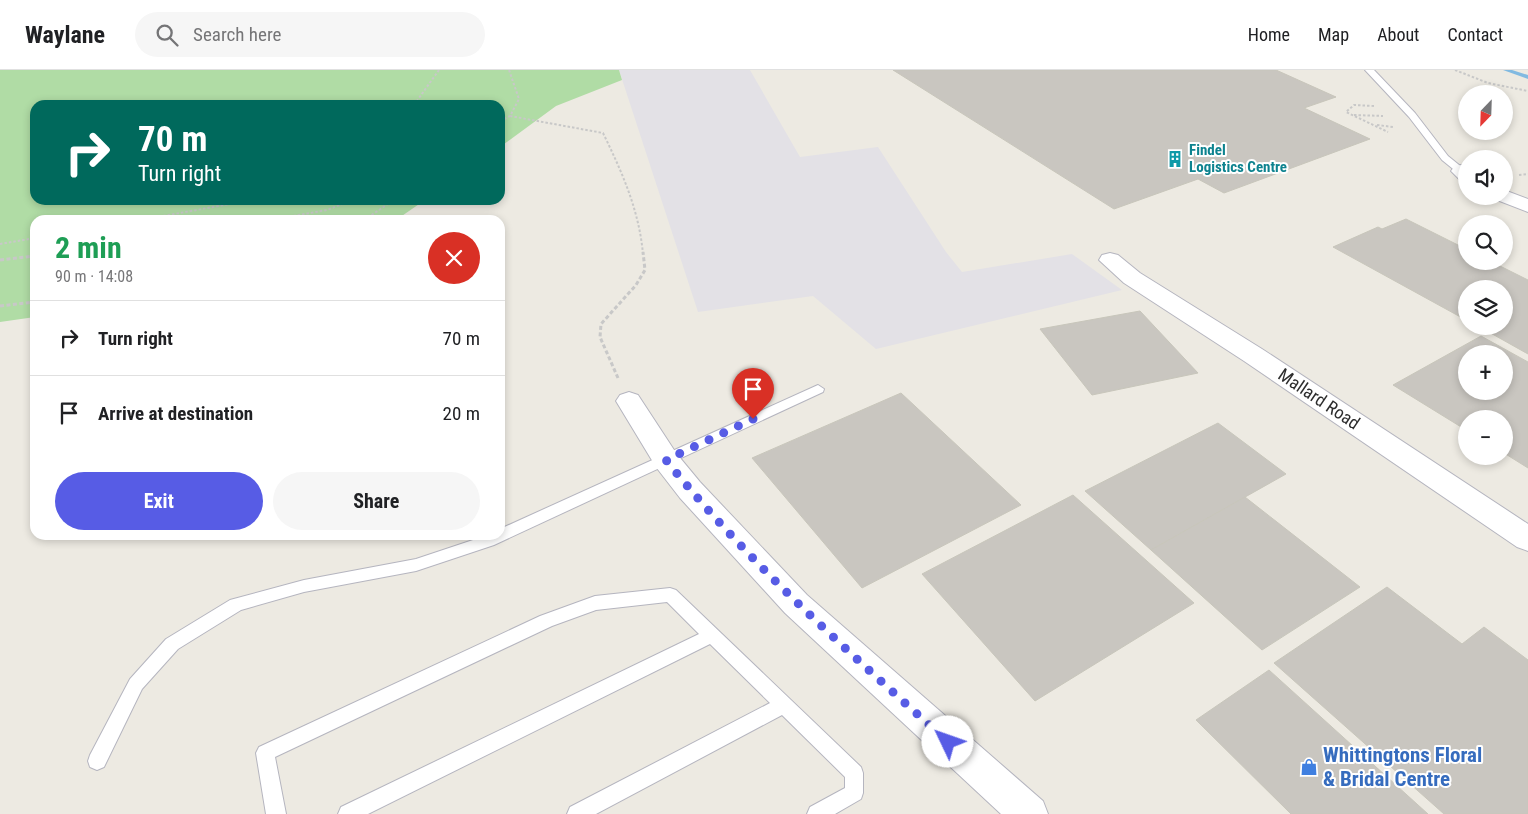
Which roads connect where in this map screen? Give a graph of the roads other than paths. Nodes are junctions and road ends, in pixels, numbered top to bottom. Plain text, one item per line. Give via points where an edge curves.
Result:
1 (1369, 70) edge
2 (1458, 168) edge
3 (1513, 200) edge
4 (1528, 206) edge
5 (1110, 260) dead end
6 (818, 389) dead end
7 (629, 401) road end
8 (666, 460) junction
9 (505, 534) edge
10 (1528, 539) edge
11 (491, 540) edge
12 (712, 635) junction
13 (784, 705) junction
14 (97, 761) dead end
15 (276, 814) edge
16 (348, 814) edge
17 (577, 814) edge
18 (817, 814) edge
19 (1029, 814) edge

1 - 2 lane via 1412,114 1445,158
3 - 4 street
5 - 10 street, Mallard Road via 1132,278
6 - 8 lane
7 - 8 street
8 - 9 lane
8 - 19 street via 796,604
11 - 14 lane via 416,565 304,586 236,605 172,644 136,684
12 - 13 lane
12 - 15 lane via 670,595 595,603 546,622 265,753
12 - 16 lane
13 - 17 lane
13 - 18 lane via 854,774 854,793

